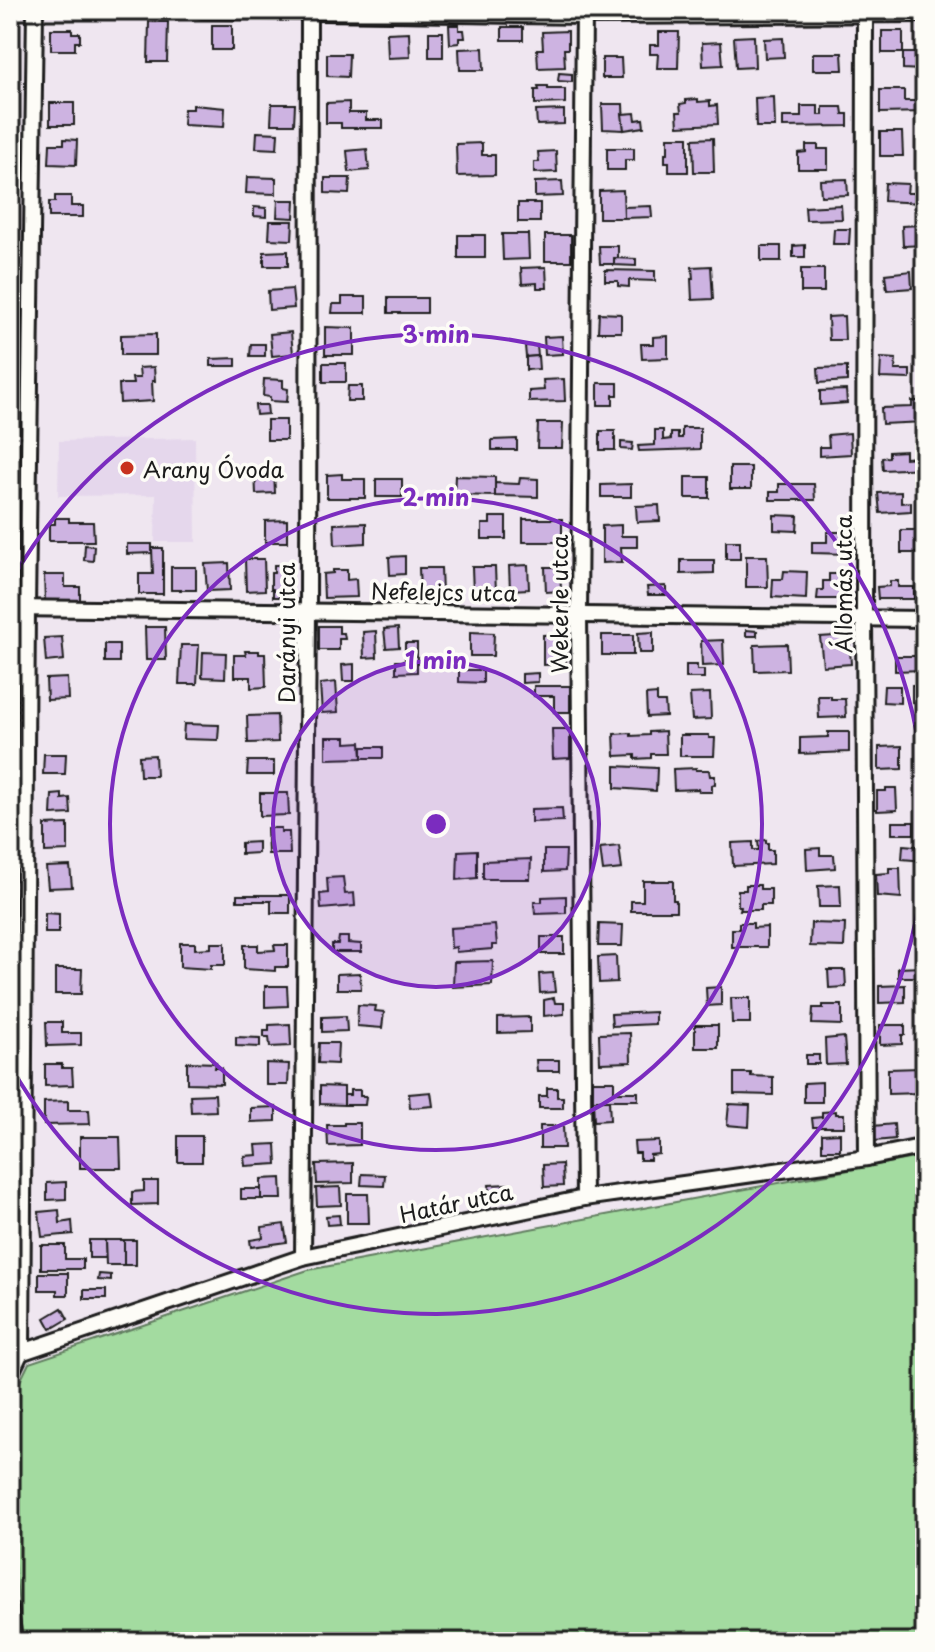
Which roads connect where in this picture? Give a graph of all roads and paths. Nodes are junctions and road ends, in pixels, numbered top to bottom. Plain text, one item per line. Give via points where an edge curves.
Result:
1 (35, 10) edge
2 (202, 10) edge
3 (309, 11) edge
4 (865, 12) edge
5 (584, 13) edge
6 (925, 14) edge
7 (10, 608) edge
8 (27, 608) junction
9 (308, 611) junction
10 (579, 614) junction
11 (864, 618) junction
12 (925, 619) edge
13 (925, 1146) edge
14 (867, 1158) junction
15 (584, 1198) junction
16 (303, 1257) junction
17 (16, 1354) edge
18 (10, 1375) edge
19 (10, 1609) edge
20 (14, 1642) edge

1 - 8 street
2 - 3 street
3 - 5 street
3 - 9 street, Darányi utca
4 - 5 street
4 - 6 street
4 - 11 street, Állomás utca
5 - 10 street, Wekerle utca
7 - 8 street, Nefelejcs utca
8 - 9 street, Nefelejcs utca
8 - 17 street
9 - 10 street, Nefelejcs utca
9 - 16 street, Darányi utca
10 - 11 street, Nefelejcs utca
10 - 15 street, Wekerle utca
11 - 12 street, Nefelejcs utca
11 - 14 street, Állomás utca
13 - 14 street, Határ utca
14 - 15 street, Határ utca
15 - 16 street, Határ utca
16 - 17 street, Határ utca
17 - 18 street
19 - 20 street

